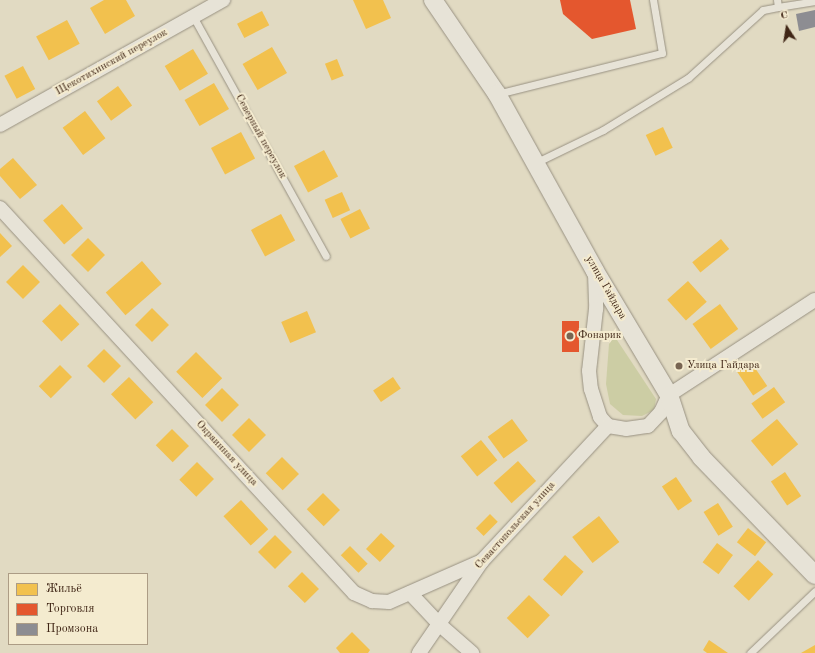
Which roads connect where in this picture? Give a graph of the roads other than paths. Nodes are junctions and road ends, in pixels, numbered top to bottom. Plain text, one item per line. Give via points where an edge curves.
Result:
1 (224, 0) edge
2 (433, 0) edge
3 (653, 0) edge
4 (815, 1) edge
5 (777, 4) edge
6 (194, 18) junction
7 (497, 94) junction
8 (0, 125) edge
9 (535, 163) junction
10 (0, 208) edge
11 (326, 256) dead end
12 (595, 271) junction
13 (815, 300) edge
14 (669, 395) junction
15 (608, 426) junction
16 (482, 561) junction
17 (815, 575) edge
18 (815, 591) edge
19 (410, 593) junction
20 (440, 625) junction
21 (419, 653) edge
22 (472, 653) edge
23 (750, 653) edge

1 - 6 street, Щекотихинский переулок
2 - 7 street, улица Гайдара
3 - 7 lane via 662,53
4 - 5 lane
5 - 9 lane via 764,10 688,78 603,130
6 - 8 street, Щекотихинский переулок
6 - 11 lane, Северный переулок
7 - 9 street, улица Гайдара
9 - 12 street, улица Гайдара
10 - 19 street, Окраинная улица via 354,593 372,601 389,602
12 - 14 street, улица Гайдара
12 - 15 street via 596,309 589,371 598,412
13 - 14 street
14 - 15 street via 661,412 648,426 626,429
14 - 17 street, улица Гайдара via 681,431 700,457
15 - 16 street, Севастопольская улица
16 - 19 street, Окраинная улица
16 - 20 street, Севастопольская улица
18 - 23 lane
19 - 20 street
20 - 21 street, Севастопольская улица
20 - 22 street

